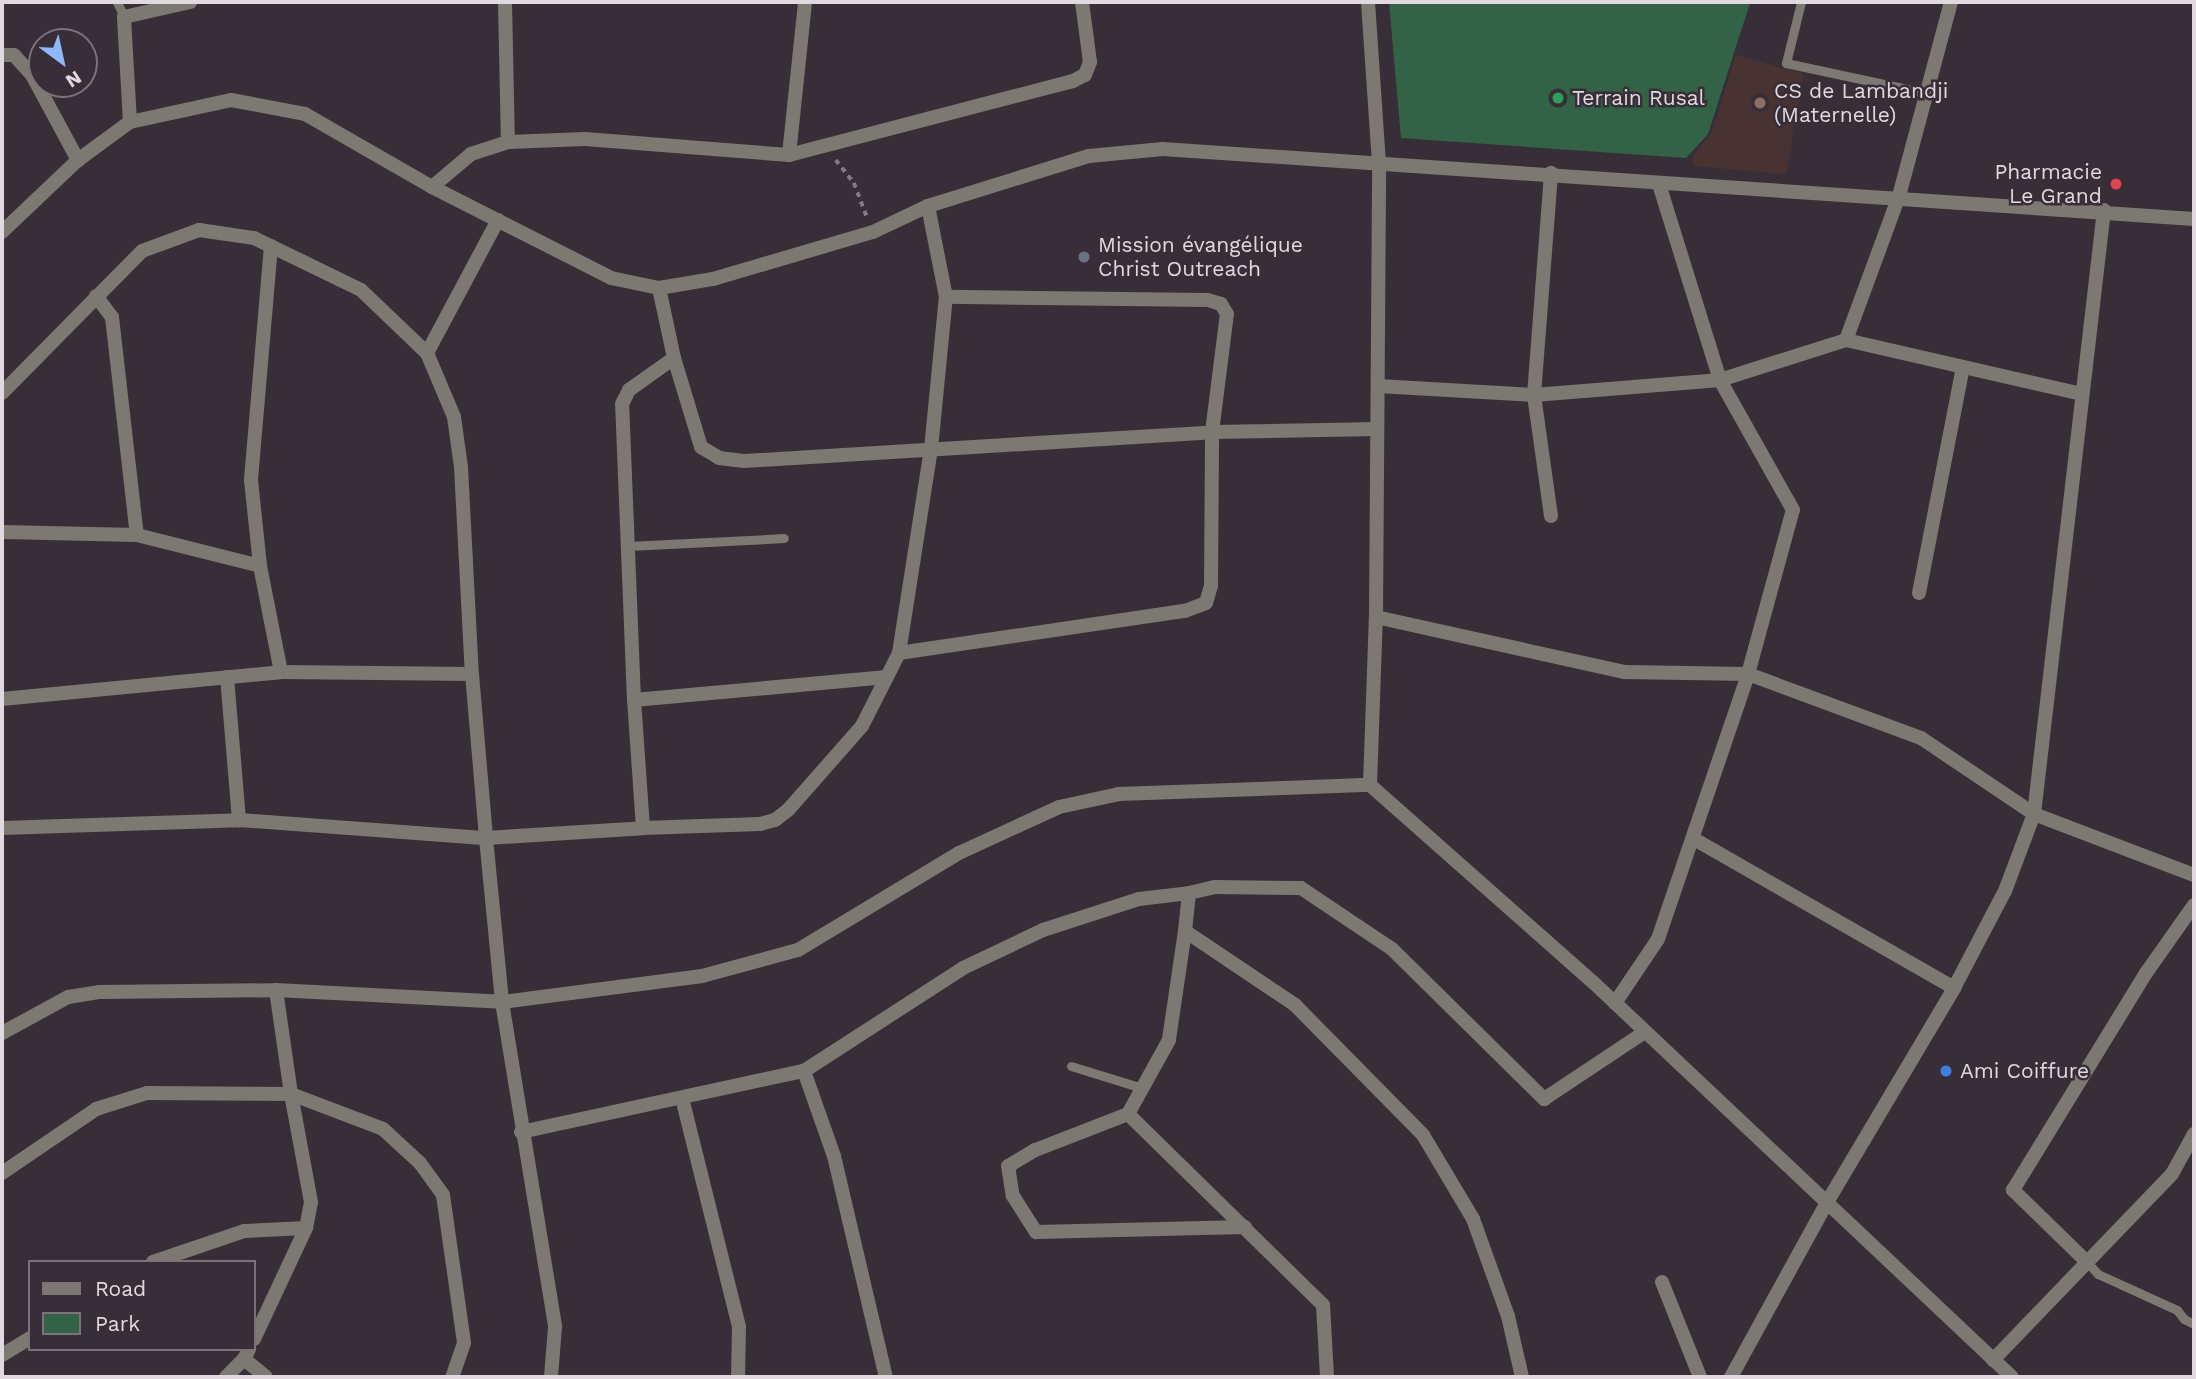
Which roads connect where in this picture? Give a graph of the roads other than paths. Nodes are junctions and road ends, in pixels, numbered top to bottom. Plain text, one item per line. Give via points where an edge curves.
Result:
1 (117, 2) edge
2 (190, 2) edge
3 (505, 2) edge
4 (805, 2) edge
5 (1082, 2) edge
6 (1368, 2) edge
7 (1801, 2) edge
8 (1951, 2) edge
9 (124, 17) junction
10 (2, 55) edge
11 (1927, 93) junction
12 (130, 122) junction
13 (508, 142) junction
14 (789, 155) junction
15 (78, 160) junction
16 (1379, 163) junction
17 (1551, 173) junction
18 (1659, 184) junction
19 (432, 187) junction
20 (1899, 196) junction
21 (928, 206) junction
22 (2104, 210) junction
23 (2194, 219) edge
24 (498, 220) junction
25 (2, 233) edge
26 (271, 246) junction
27 (659, 288) junction
28 (96, 296) junction
29 (946, 297) junction
30 (1846, 340) junction
31 (427, 353) junction
32 (674, 358) junction
33 (1963, 368) junction
34 (1720, 380) junction
35 (1378, 386) junction
36 (2, 393) edge
37 (2082, 394) junction
38 (1534, 395) junction
39 (1377, 429) junction
40 (1212, 432) junction
41 (930, 449) junction
42 (1551, 516) dead end
43 (2, 533) edge
44 (137, 535) junction
45 (784, 538) dead end
46 (628, 546) junction
47 (260, 566) junction
48 (1919, 593) dead end
49 (1376, 617) junction
50 (899, 653) junction
51 (281, 673) junction
52 (472, 674) junction
53 (1748, 674) junction
54 (227, 677) junction
55 (887, 677) junction
56 (2, 699) edge
57 (634, 700) junction
58 (1370, 785) junction
59 (2034, 814) junction
60 (239, 820) junction
61 (2, 828) edge
62 (643, 828) junction
63 (486, 838) junction
64 (1694, 839) junction
65 (2194, 875) edge
66 (1189, 893) junction
67 (2194, 905) edge
68 (1185, 930) junction
69 (1954, 988) junction
70 (276, 990) junction
71 (502, 1002) junction
72 (1615, 1003) junction
73 (1645, 1032) junction
74 (2, 1033) edge
75 (1071, 1066) dead end
76 (804, 1071) junction
77 (1142, 1088) junction
78 (291, 1094) junction
79 (682, 1098) junction
80 (1128, 1114) junction
81 (521, 1132) junction
82 (2194, 1134) edge
83 (2, 1173) edge
84 (1826, 1204) junction
85 (1245, 1227) junction
86 (306, 1228) junction
87 (159, 1260) edge
88 (2088, 1263) junction
89 (1662, 1282) dead end
90 (2194, 1324) edge
91 (256, 1335) edge
92 (28, 1339) edge
93 (247, 1354) edge
94 (2, 1355) edge
95 (1993, 1360) junction
96 (226, 1377) edge
97 (266, 1377) edge
98 (452, 1377) edge
99 (551, 1377) edge
100 (738, 1377) edge
101 (886, 1377) edge
102 (1327, 1377) edge
103 (1522, 1377) edge
104 (1700, 1377) edge
105 (1731, 1377) edge
106 (2012, 1377) edge

1 - 9 lane
2 - 9 street
3 - 13 street
4 - 14 street
5 - 14 street via 1090,62 1086,75
6 - 16 street
7 - 11 lane via 1786,62
8 - 11 street
9 - 12 street
10 - 15 street via 15,55 32,75
11 - 20 street
12 - 15 street
12 - 19 street via 231,100 305,114
13 - 14 street via 585,139
13 - 19 street via 471,154
15 - 25 street
16 - 17 street
16 - 21 street via 1163,149 1125,151 1089,156
16 - 35 street
17 - 18 street
17 - 38 street
18 - 20 street
18 - 34 street
19 - 24 street
20 - 22 street
20 - 30 street
21 - 27 street via 873,232 713,279
21 - 29 street
22 - 23 street
22 - 37 street
24 - 27 street via 611,278
24 - 31 street
26 - 28 street via 254,237 199,230 142,251
26 - 31 street via 361,290
26 - 47 street via 251,480
27 - 32 street
28 - 36 street
28 - 44 street via 112,317
29 - 40 street via 1208,300 1222,304 1227,314
29 - 41 street
30 - 33 street
30 - 34 street
31 - 52 street via 454,417
32 - 41 street via 701,447 719,458 744,461
32 - 46 street via 629,390 622,404
33 - 37 street
33 - 48 street
34 - 38 street
34 - 53 street via 1793,510
35 - 38 street
35 - 39 street
37 - 59 street
38 - 42 street
39 - 40 street
39 - 49 street
40 - 41 street
40 - 50 street via 1211,586 1206,603 1185,611
41 - 50 street
43 - 44 street
44 - 47 street
45 - 46 lane
46 - 57 street
47 - 51 street
49 - 53 street via 1625,672
49 - 58 street
50 - 55 street
51 - 52 street
51 - 54 street
52 - 63 street
53 - 59 street via 1921,738
53 - 64 street
54 - 56 street
54 - 60 street
55 - 57 street
55 - 62 street via 862,726 775,820
57 - 62 street
58 - 71 street via 1119,794 1059,807 960,853 798,950 702,976
58 - 72 street
59 - 65 street
59 - 69 street via 2005,891
60 - 61 street
60 - 63 street
62 - 63 street
63 - 71 street
64 - 69 street
64 - 72 street via 1658,939
66 - 68 street
66 - 73 street via 1214,887 1301,888 1392,949 1544,1099
66 - 76 street via 1139,899 1043,930 963,968
67 - 88 street via 2146,973 2012,1190
68 - 77 street via 1169,1040
68 - 103 street via 1295,1005 1423,1135 1473,1219 1508,1316
69 - 84 street
70 - 71 street
70 - 74 street via 99,992 68,998
70 - 78 street
71 - 81 street
72 - 73 street
73 - 84 street
75 - 77 lane
76 - 79 street
76 - 101 street via 834,1156
77 - 80 street
78 - 83 street via 147,1093 96,1109
78 - 86 street via 311,1202
78 - 98 street via 383,1129 420,1163 443,1195 464,1343
79 - 81 street
79 - 100 street via 739,1327
80 - 85 street
80 - 85 street via 1035,1150 1008,1166 1013,1196 1036,1232
81 - 99 street via 555,1326
82 - 88 street via 2172,1174
84 - 95 street
84 - 105 street
85 - 102 street via 1323,1305
86 - 87 street via 244,1231
86 - 91 street
88 - 90 lane via 2098,1274 2177,1310
88 - 95 street
89 - 104 street
92 - 94 street
93 - 96 street
93 - 97 street
95 - 106 street

